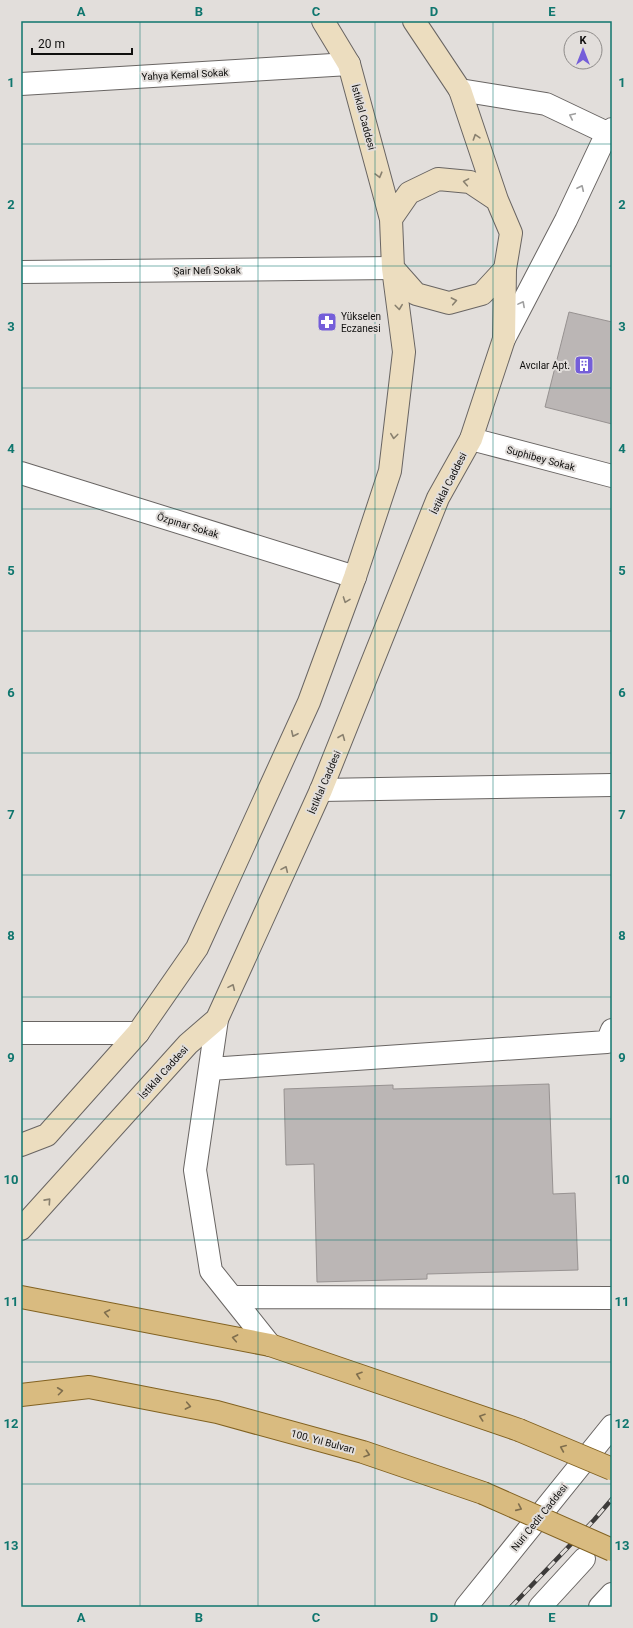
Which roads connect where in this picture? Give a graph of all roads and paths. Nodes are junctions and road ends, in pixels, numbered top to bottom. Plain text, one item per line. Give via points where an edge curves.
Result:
1 (323, 21) edge
2 (414, 21) edge
3 (349, 64) junction
4 (21, 84) edge
5 (460, 90) junction
6 (610, 131) edge
7 (497, 200) junction
8 (391, 219) junction
9 (393, 268) junction
10 (505, 269) junction
11 (21, 272) edge
12 (504, 338) junction
13 (471, 439) junction
14 (21, 473) edge
15 (612, 476) edge
16 (355, 577) junction
17 (612, 785) edge
18 (321, 790) junction
19 (218, 1019) junction
20 (612, 1030) edge
21 (21, 1033) edge
22 (138, 1033) junction
23 (210, 1068) junction
24 (21, 1145) edge
25 (21, 1229) edge
26 (21, 1297) edge
27 (232, 1297) junction
28 (612, 1298) edge
29 (270, 1345) junction
30 (21, 1395) edge
31 (612, 1426) edge
32 (612, 1469) edge
33 (612, 1550) edge
34 (584, 1559) dead end
35 (612, 1594) edge
36 (466, 1607) edge
37 (540, 1607) edge
38 (600, 1607) edge

1 - 3 main road, İstiklal Caddesi
2 - 5 main road
3 - 4 street, Yahya Kemal Sokak
3 -> 8 main road, İstiklal Caddesi
6 -> 5 street via 546,104
7 -> 5 main road
12 -> 6 street
7 -> 8 main road via 470,182 438,179 409,193
7 - 10 main road via 512,233
8 - 9 main road
9 -> 10 main road via 416,294 449,303 482,294
9 - 11 street, Şair Nefi Sokak
9 -> 16 main road via 404,352 391,463
10 - 12 main road, İstiklal Caddesi
12 - 13 main road, İstiklal Caddesi
13 - 15 street, Suphibey Sokak
18 -> 13 main road, İstiklal Caddesi via 438,498
14 - 16 street, Özpınar Sokak
16 -> 22 main road via 309,702 197,948
17 - 18 street
19 -> 18 main road, İstiklal Caddesi
19 - 23 street
25 -> 19 main road, İstiklal Caddesi via 188,1044
20 - 23 street via 607,1042
21 - 22 street
22 - 24 main road via 48,1135
23 - 27 street via 195,1170 211,1271
29 -> 26 main road
27 - 28 street
27 - 29 street
32 -> 29 main road, bridge via 519,1430
30 -> 33 main road, 100. Yıl Bulvarı, bridge via 89,1387 217,1412 363,1452 483,1493
31 - 36 street, Nuri Cedit Caddesi
34 - 37 street
35 - 38 street

